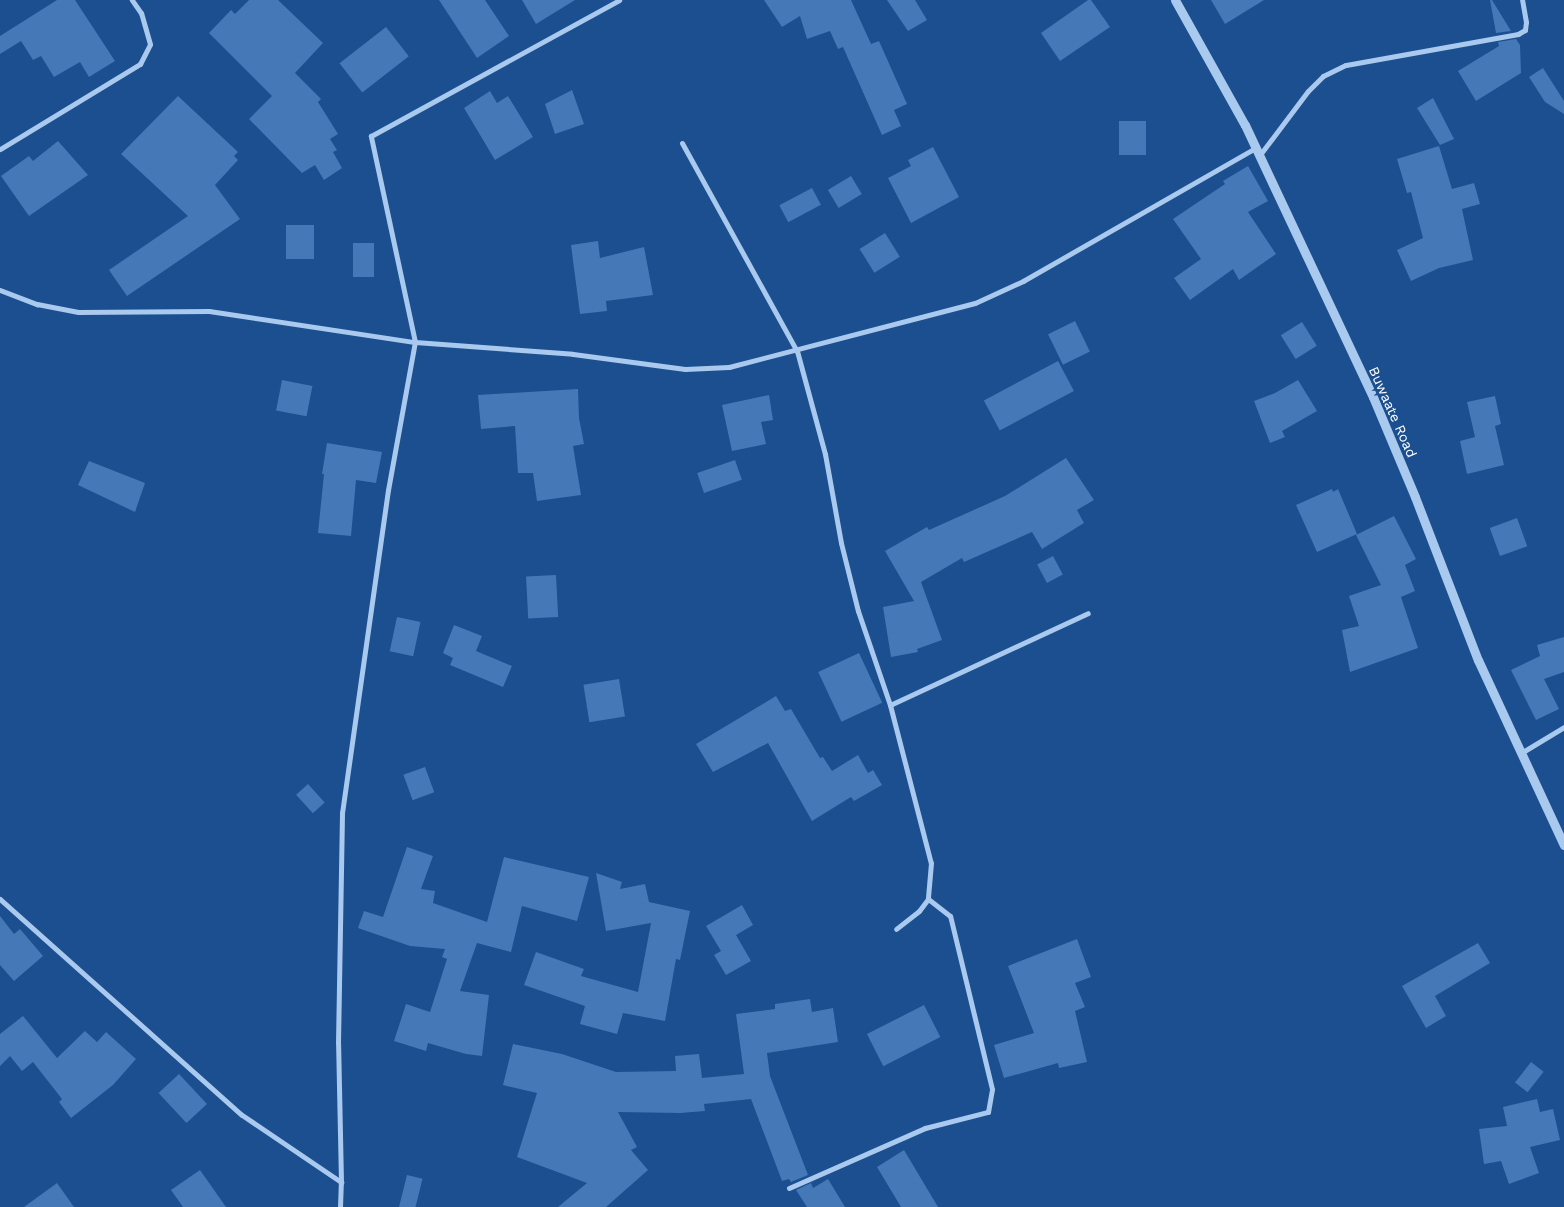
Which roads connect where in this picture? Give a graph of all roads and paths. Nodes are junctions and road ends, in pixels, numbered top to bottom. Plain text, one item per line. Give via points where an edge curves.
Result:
1 (132, 0) edge
2 (619, 0) edge
3 (1175, 0) edge
4 (1522, 0) edge
5 (682, 143) dead end
6 (1254, 148) junction
7 (0, 149) edge
8 (1259, 157) junction
9 (0, 290) edge
10 (414, 342) junction
11 (797, 351) junction
12 (1088, 614) dead end
13 (890, 705) junction
14 (1564, 727) edge
15 (1521, 753) junction
16 (1564, 845) edge
17 (0, 899) edge
18 (928, 899) junction
19 (896, 929) dead end
20 (341, 1182) junction
21 (789, 1188) dead end
22 (340, 1207) edge

1 - 7 street via 141,13 150,44 140,64
2 - 10 street via 371,136
3 - 6 street, Buwaate Road via 1245,125
4 - 8 street via 1526,22 1525,30 1518,34 1346,65 1323,76
5 - 11 street
6 - 8 street, Buwaate Road
6 - 11 street via 1023,281 975,303
8 - 15 street, Buwaate Road via 1373,397 1478,660
9 - 10 street via 37,304 78,312 209,311
10 - 11 street via 573,354 685,369 729,367
10 - 20 street via 388,490 342,813 338,1043
11 - 13 street via 824,454 858,611
12 - 13 street
13 - 18 street via 930,864
14 - 15 street
15 - 16 street, Buwaate Road
17 - 20 street via 242,1115
18 - 19 street
18 - 21 street via 950,916 992,1089 988,1112 925,1128
20 - 22 street

